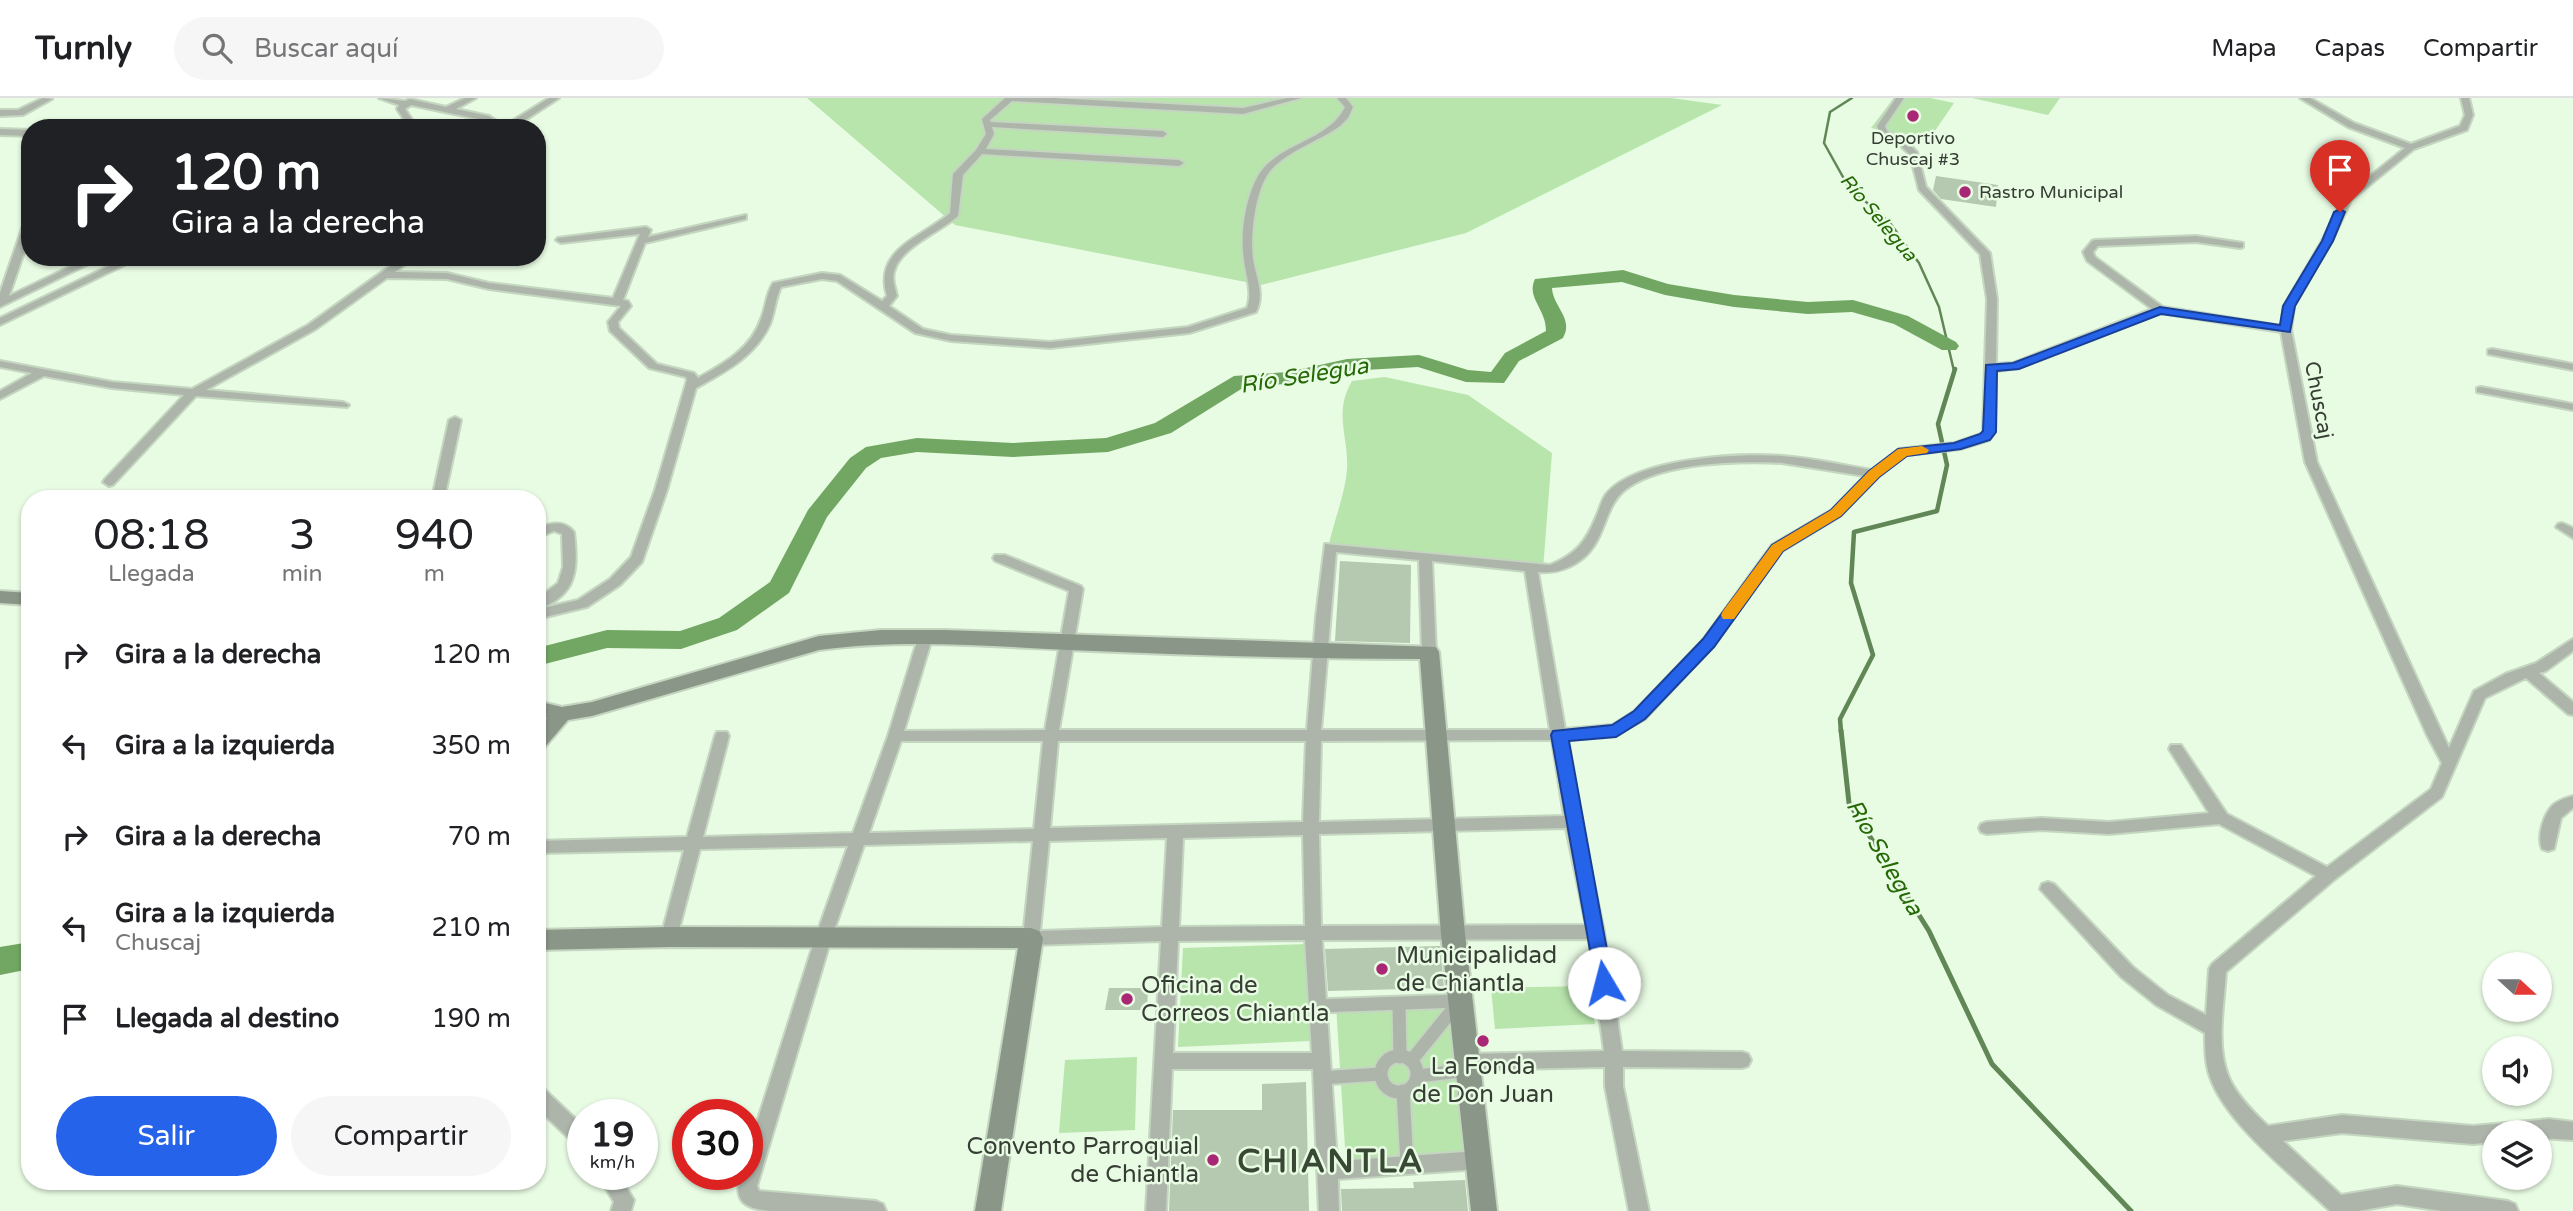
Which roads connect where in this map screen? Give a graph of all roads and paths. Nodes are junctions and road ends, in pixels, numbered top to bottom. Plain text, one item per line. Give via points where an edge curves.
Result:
1 (383, 98) edge
2 (472, 98) edge
3 (555, 98) edge
4 (1010, 98) edge
5 (1297, 98) edge
6 (1341, 98) edge
7 (1900, 98) edge
8 (2304, 98) edge
9 (2465, 98) edge
10 (48, 99) edge
11 (405, 104) junction
12 (447, 110) junction
13 (0, 113) edge
14 (408, 119) edge
15 (488, 119) edge
16 (521, 119) edge
17 (987, 124) junction
18 (0, 132) edge
19 (21, 133) edge
20 (1163, 134) dead end
21 (2411, 147) junction
22 (980, 151) junction
23 (1179, 163) dead end
24 (743, 217) dead end
25 (561, 240) dead end
26 (643, 241) junction
27 (2240, 245) dead end
28 (21, 246) edge
29 (75, 266) edge
30 (117, 266) edge
31 (398, 266) edge
32 (386, 275) junction
33 (617, 300) junction
34 (1, 303) edge
35 (883, 307) junction
36 (2160, 310) junction
37 (0, 322) edge
38 (2286, 330) junction
39 (2492, 352) dead end
40 (0, 364) edge
41 (2573, 367) edge
42 (1990, 368) junction
43 (40, 373) junction
44 (692, 386) junction
45 (2481, 390) dead end
46 (192, 393) junction
47 (0, 396) edge
48 (343, 405) dead end
49 (2573, 407) edge
50 (455, 420) dead end
51 (1874, 474) junction
52 (109, 482) dead end
53 (440, 490) edge
54 (546, 529) edge
55 (1000, 558) dead end
56 (1425, 558) junction
57 (1531, 568) junction
58 (0, 597) edge
59 (21, 598) edge
60 (546, 601) edge
61 (546, 612) edge
62 (926, 635) junction
63 (1068, 642) junction
64 (2573, 644) edge
65 (1319, 650) junction
66 (1429, 652) junction
67 (2528, 672) junction
68 (546, 710) edge
69 (2573, 710) edge
70 (562, 714) junction
71 (546, 733) edge
72 (1438, 735) junction
73 (1559, 735) junction
74 (722, 736) dead end
75 (895, 736) junction
76 (1051, 736) junction
77 (1314, 737) junction
78 (2176, 749) dead end
79 (2450, 762) junction
80 (2573, 802) edge
81 (2221, 818) junction
82 (1573, 822) junction
83 (1444, 827) junction
84 (1987, 828) dead end
85 (1311, 829) junction
86 (1175, 833) junction
87 (1041, 834) junction
88 (857, 839) junction
89 (695, 841) junction
90 (2548, 845) dead end
91 (546, 847) edge
92 (2328, 875) junction
93 (2048, 889) dead end
94 (1596, 932) junction
95 (1170, 934) junction
96 (1313, 934) junction
97 (1453, 934) junction
98 (668, 937) junction
99 (1031, 938) junction
100 (823, 939) junction
101 (546, 940) edge
102 (1460, 1001) junction
103 (1399, 1005) junction
104 (1318, 1006) junction
105 (2214, 1028) junction
106 (1406, 1059) junction
107 (1614, 1059) junction
108 (1742, 1059) dead end
109 (1162, 1061) junction
110 (1467, 1066) junction
111 (1320, 1070) junction
112 (1380, 1074) junction
113 (1418, 1076) junction
114 (1402, 1091) junction
115 (546, 1104) edge
116 (567, 1124) edge
117 (2552, 1128) edge
118 (2573, 1131) edge
119 (2482, 1134) edge
120 (2266, 1135) junction
121 (1478, 1160) junction
122 (1406, 1165) junction
123 (1328, 1171) junction
124 (617, 1190) edge
125 (2341, 1208) edge
126 (621, 1211) edge
127 (876, 1211) edge
128 (988, 1211) edge
129 (1156, 1211) edge
130 (1329, 1211) edge
131 (1484, 1211) edge
132 (1639, 1211) edge
133 (2508, 1211) edge

1 - 11 street
2 - 12 street
3 - 16 street
4 - 5 street via 1243,111
4 - 17 street via 986,119
6 - 35 street via 1349,107 1348,115 1268,168 1251,205 1248,255 1256,302 1252,310 1189,330 1050,345 951,338 919,331
7 - 42 street via 1881,126 1883,132 1914,154 1922,188 1985,253 1992,299
8 - 21 street via 2351,125
9 - 21 street, Chuscaj via 2469,115 2464,128
10 - 13 street via 20,113
11 - 12 street
11 - 14 street via 401,109
12 - 15 street
17 - 20 street
17 - 22 street via 990,134
18 - 19 street
21 - 38 street, Chuscaj via 2347,199 2289,306
22 - 23 street
22 - 35 street via 958,174 955,214 913,242 892,266 887,278 892,296
24 - 26 street
25 - 26 street via 642,229 646,230
26 - 33 street
27 - 36 street via 2196,239 2091,245 2091,259
28 - 34 street
29 - 34 street
30 - 37 street
31 - 32 street
32 - 33 street via 447,276 489,286
32 - 46 street via 312,327
33 - 44 street via 626,306 613,322 614,328 653,366 690,374
35 - 44 street via 840,278 822,276 778,285 751,349
36 - 38 street
36 - 42 street via 2015,366
38 - 79 street, Chuscaj via 2311,461
39 - 41 street
40 - 43 street
42 - 51 street via 1989,432 1985,437 1956,446 1903,452
43 - 46 street
43 - 47 street
44 - 61 street via 637,559 615,582 582,604
45 - 49 street
46 - 48 street
46 - 52 street
50 - 53 street
51 - 57 street via 1770,459 1649,472 1611,497 1587,551 1550,569
51 - 73 street via 1836,513 1777,548 1708,643 1640,715 1616,730
54 - 60 street via 563,527 569,543 565,587
55 - 63 street via 1076,589
56 - 57 street
56 - 65 street via 1330,547
56 - 66 street
57 - 73 street
58 - 59 main road
62 - 63 main road
62 - 70 main road via 819,643
62 - 75 street
63 - 65 main road
63 - 76 street
64 - 67 street
65 - 66 main road
65 - 77 street
66 - 72 main road
67 - 69 street
67 - 79 street via 2479,695
68 - 70 main road
70 - 71 main road
72 - 73 street
72 - 77 street
72 - 83 main road
73 - 82 street
74 - 89 street
75 - 76 street
75 - 88 street
76 - 77 street
76 - 87 street
77 - 85 street
78 - 81 street
79 - 92 street via 2437,793
80 - 90 street via 2552,814
81 - 84 street via 2109,828 2041,824
81 - 92 street
82 - 83 street
82 - 94 street
83 - 85 street
83 - 97 main road
85 - 86 street
85 - 96 street
86 - 87 street
86 - 95 street
87 - 88 street
87 - 99 street
88 - 89 street
88 - 100 street
89 - 91 street
89 - 98 street
92 - 105 street via 2218,969
93 - 105 street via 2127,972 2162,1000
94 - 97 street
94 - 107 street
95 - 96 street
95 - 99 street
95 - 109 street
96 - 97 street
96 - 104 street
97 - 102 main road
98 - 100 main road
98 - 101 main road
99 - 100 main road
99 - 128 main road
100 - 127 street via 747,1186 754,1200
102 - 103 street
102 - 106 street
102 - 110 main road
103 - 104 street
103 - 106 street
104 - 111 street
105 - 120 street via 2219,1077 2242,1112
106 - 112 street via 1385,1061
106 - 113 street
107 - 108 street
107 - 110 street
107 - 132 street via 1614,1086
109 - 111 street
109 - 129 street
110 - 113 street
110 - 121 main road
111 - 112 street
111 - 123 street
112 - 114 street via 1390,1089
113 - 114 street via 1413,1086
114 - 122 street
115 - 116 street
117 - 118 street
119 - 120 street via 2342,1124
120 - 125 street
121 - 122 street
121 - 131 main road
122 - 123 street
123 - 130 street
124 - 126 street via 624,1200
125 - 133 street via 2397,1195

